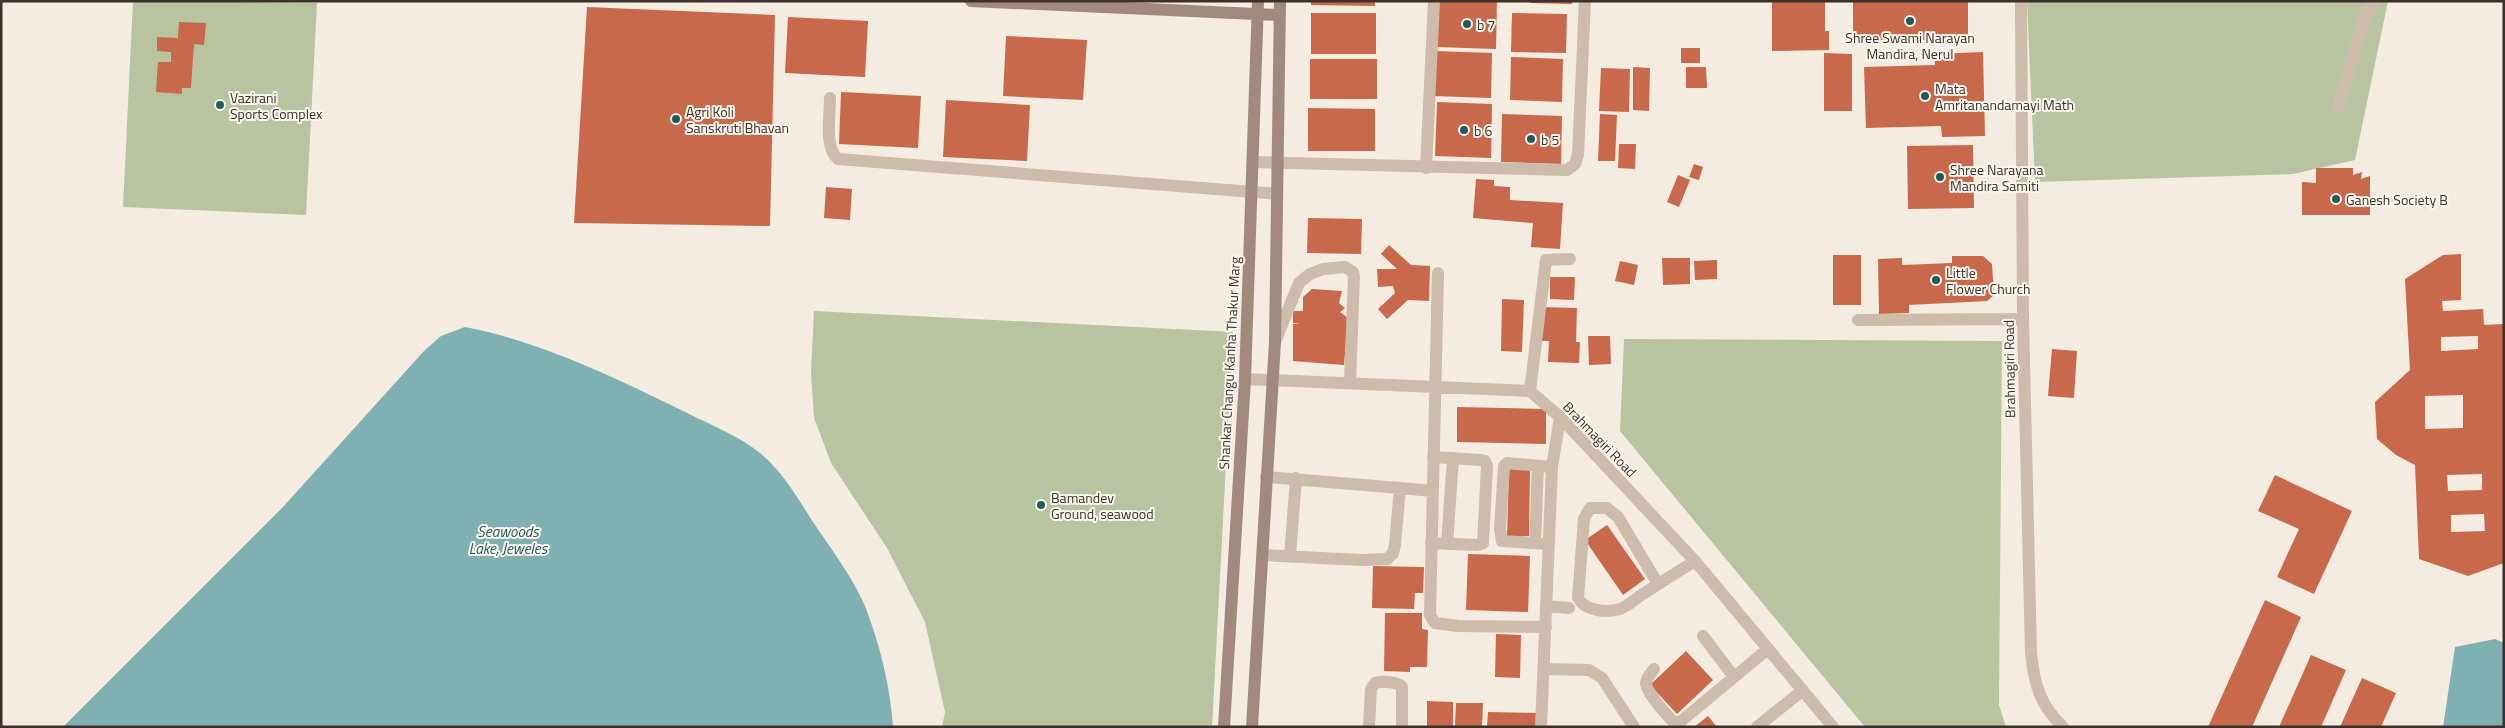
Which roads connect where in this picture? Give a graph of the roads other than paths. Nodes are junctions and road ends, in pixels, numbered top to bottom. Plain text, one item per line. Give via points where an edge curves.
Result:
1 (971, 1) edge
2 (1280, 1) edge
3 (1434, 1) edge
4 (1585, 1) edge
5 (2020, 1) edge
6 (2375, 1) edge
7 (1084, 4) edge
8 (1258, 8) edge
9 (1280, 15) junction
10 (830, 98) dead end
11 (2338, 108) dead end
12 (1254, 162) junction
13 (1279, 164) junction
14 (1426, 168) junction
15 (1252, 191) junction
16 (1277, 194) junction
17 (1570, 258) dead end
18 (1438, 273) dead end
19 (2023, 319) junction
20 (1858, 320) dead end
21 (1275, 342) junction
22 (1245, 379) junction
23 (1272, 379) junction
24 (1350, 382) junction
25 (1434, 387) junction
26 (1530, 391) junction
27 (1560, 417) junction
28 (1433, 457) junction
29 (1453, 458) junction
30 (1538, 466) junction
31 (1552, 467) junction
32 (1266, 477) junction
33 (1296, 478) junction
34 (1400, 488) junction
35 (1432, 491) junction
36 (1431, 543) junction
37 (1535, 543) junction
38 (1447, 544) junction
39 (1549, 544) junction
40 (1262, 555) junction
41 (1290, 556) junction
42 (1695, 561) junction
43 (1658, 584) junction
44 (1546, 606) junction
45 (1569, 608) dead end
46 (1546, 627) junction
47 (1703, 636) dead end
48 (1768, 649) junction
49 (1544, 669) junction
50 (1654, 669) dead end
51 (1734, 677) junction
52 (1802, 690) junction
53 (1224, 727) edge
54 (1252, 727) edge
55 (1369, 727) edge
56 (1402, 727) edge
57 (1541, 727) edge
58 (1634, 727) edge
59 (1757, 727) edge
60 (1833, 727) edge
61 (2063, 727) edge

1 - 7 street
2 - 9 street
3 - 14 street
4 - 14 street via 1578,155 1572,168 1562,171
5 - 19 street, Brahmagiri Road
6 - 11 street via 2365,16
7 - 8 street
8 - 9 street
8 - 12 street, Shankar Changu Kanha Thakur Marg
9 - 13 street
10 - 15 street via 830,147 838,159
12 - 13 street
12 - 15 street, Shankar Changu Kanha Thakur Marg
13 - 14 street
13 - 16 street
15 - 16 street
15 - 22 street, Shankar Changu Kanha Thakur Marg
16 - 21 street
17 - 26 street via 1546,260
18 - 25 street
19 - 20 street
19 - 61 street, Brahmagiri Road via 2033,678 2039,698
21 - 23 street
21 - 24 street via 1299,282 1323,269 1346,267 1354,277
22 - 23 street
22 - 53 street, Shankar Changu Kanha Thakur Marg
23 - 24 street
23 - 32 street
24 - 25 street
25 - 26 street
25 - 28 street
26 - 27 street, Brahmagiri Road
27 - 31 street
27 - 42 street, Brahmagiri Road
28 - 29 street
28 - 35 street
29 - 38 street
29 - 38 street via 1485,461 1487,466 1483,543
30 - 31 street
30 - 37 street
30 - 37 street via 1507,463 1504,466 1500,529 1502,541
31 - 39 street
32 - 33 street
32 - 40 street
33 - 34 street
33 - 41 street
34 - 35 street
34 - 41 street via 1395,545 1387,559
35 - 36 street
36 - 38 street
36 - 46 street via 1430,615 1435,624
37 - 39 street
39 - 44 street
40 - 41 street
40 - 54 street
42 - 43 street
42 - 48 street, Brahmagiri Road
43 - 43 street via 1621,608 1599,610 1582,604 1578,598 1584,519 1590,508 1608,508 1618,517
44 - 45 street
44 - 46 street
46 - 49 street
47 - 51 street
48 - 51 street
48 - 52 street, Brahmagiri Road
49 - 57 street
49 - 58 street via 1589,670 1602,678 1621,699
50 - 51 street via 1647,677 1647,688 1674,722 1680,722
52 - 59 street
52 - 60 street, Brahmagiri Road
55 - 56 street via 1371,689 1374,683 1379,682 1398,683 1402,687

